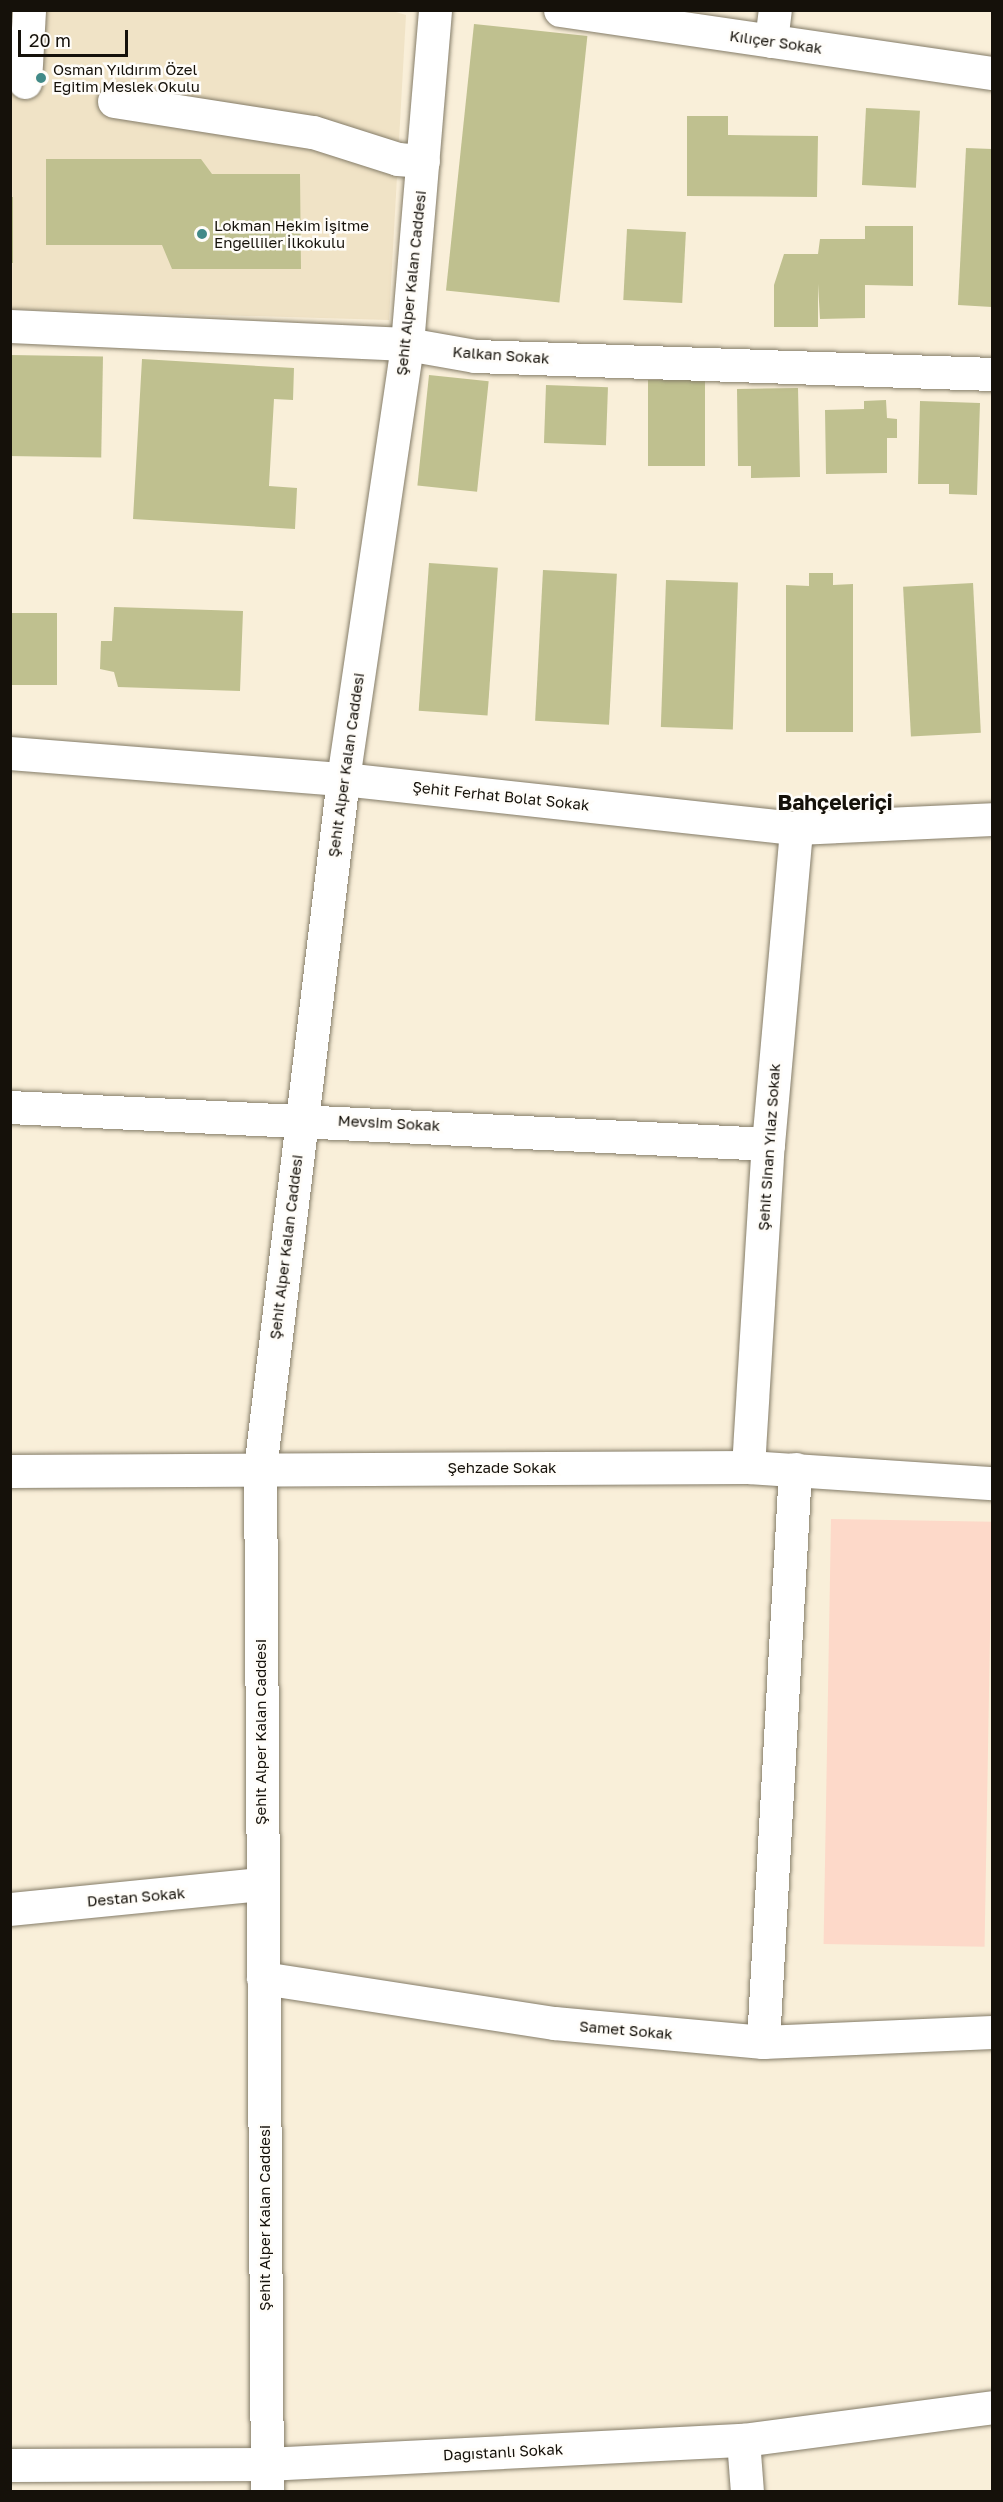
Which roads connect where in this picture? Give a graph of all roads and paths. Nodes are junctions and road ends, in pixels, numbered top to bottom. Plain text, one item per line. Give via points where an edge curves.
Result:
1 (29, 10) edge
2 (435, 10) edge
3 (560, 10) edge
4 (773, 26) edge
5 (993, 73) edge
6 (25, 82) dead end
7 (114, 101) dead end
8 (423, 161) junction
9 (10, 326) edge
10 (407, 344) junction
11 (993, 374) edge
12 (10, 753) edge
13 (343, 779) junction
14 (993, 819) edge
15 (796, 828) junction
16 (10, 1107) edge
17 (302, 1118) junction
18 (768, 1144) junction
19 (748, 1467) junction
20 (260, 1469) junction
21 (795, 1469) junction
22 (10, 1471) edge
23 (993, 1483) edge
24 (262, 1884) junction
25 (10, 1909) edge
26 (263, 1978) junction
27 (993, 2032) edge
28 (763, 2042) junction
29 (993, 2407) edge
30 (743, 2440) junction
31 (10, 2465) edge
32 (266, 2478) edge
33 (747, 2492) edge

1 - 6 street
2 - 8 street, Şehit Alper Kalan Caddesi
3 - 4 street, Kılıçer Sokak
4 - 5 street, Kılıçer Sokak
7 - 8 street via 314,132 398,159
8 - 10 street, Şehit Alper Kalan Caddesi
9 - 10 street, Kalkan Sokak
10 - 11 street, Kalkan Sokak via 475,356
10 - 13 street, Şehit Alper Kalan Caddesi
12 - 13 street, Şehit Ferhat Bolat Sokak
13 - 15 street, Şehit Ferhat Bolat Sokak
13 - 17 street, Şehit Alper Kalan Caddesi
14 - 15 street, Şehit Ferhat Bolat Sokak
15 - 18 street, Şehit Sinan Yılaz Sokak
16 - 17 street, Mevsim Sokak
17 - 18 street, Mevsim Sokak
17 - 20 street, Şehit Alper Kalan Caddesi
18 - 19 street, Şehit Sinan Yılaz Sokak
19 - 20 street, Şehzade Sokak
19 - 21 street, Şehzade Sokak
20 - 22 street, Şehzade Sokak
20 - 24 street, Şehit Alper Kalan Caddesi
21 - 23 street, Şehzade Sokak
21 - 28 street
24 - 25 street, Destan Sokak
24 - 26 street, Şehit Alper Kalan Caddesi
26 - 28 street, Samet Sokak via 554,2023
26 - 32 street, Şehit Alper Kalan Caddesi
27 - 28 street, Samet Sokak
29 - 30 street, Dağıstanlı Sokak
30 - 32 street, Dağıstanlı Sokak
30 - 33 street
31 - 32 street, Dağıstanlı Sokak

